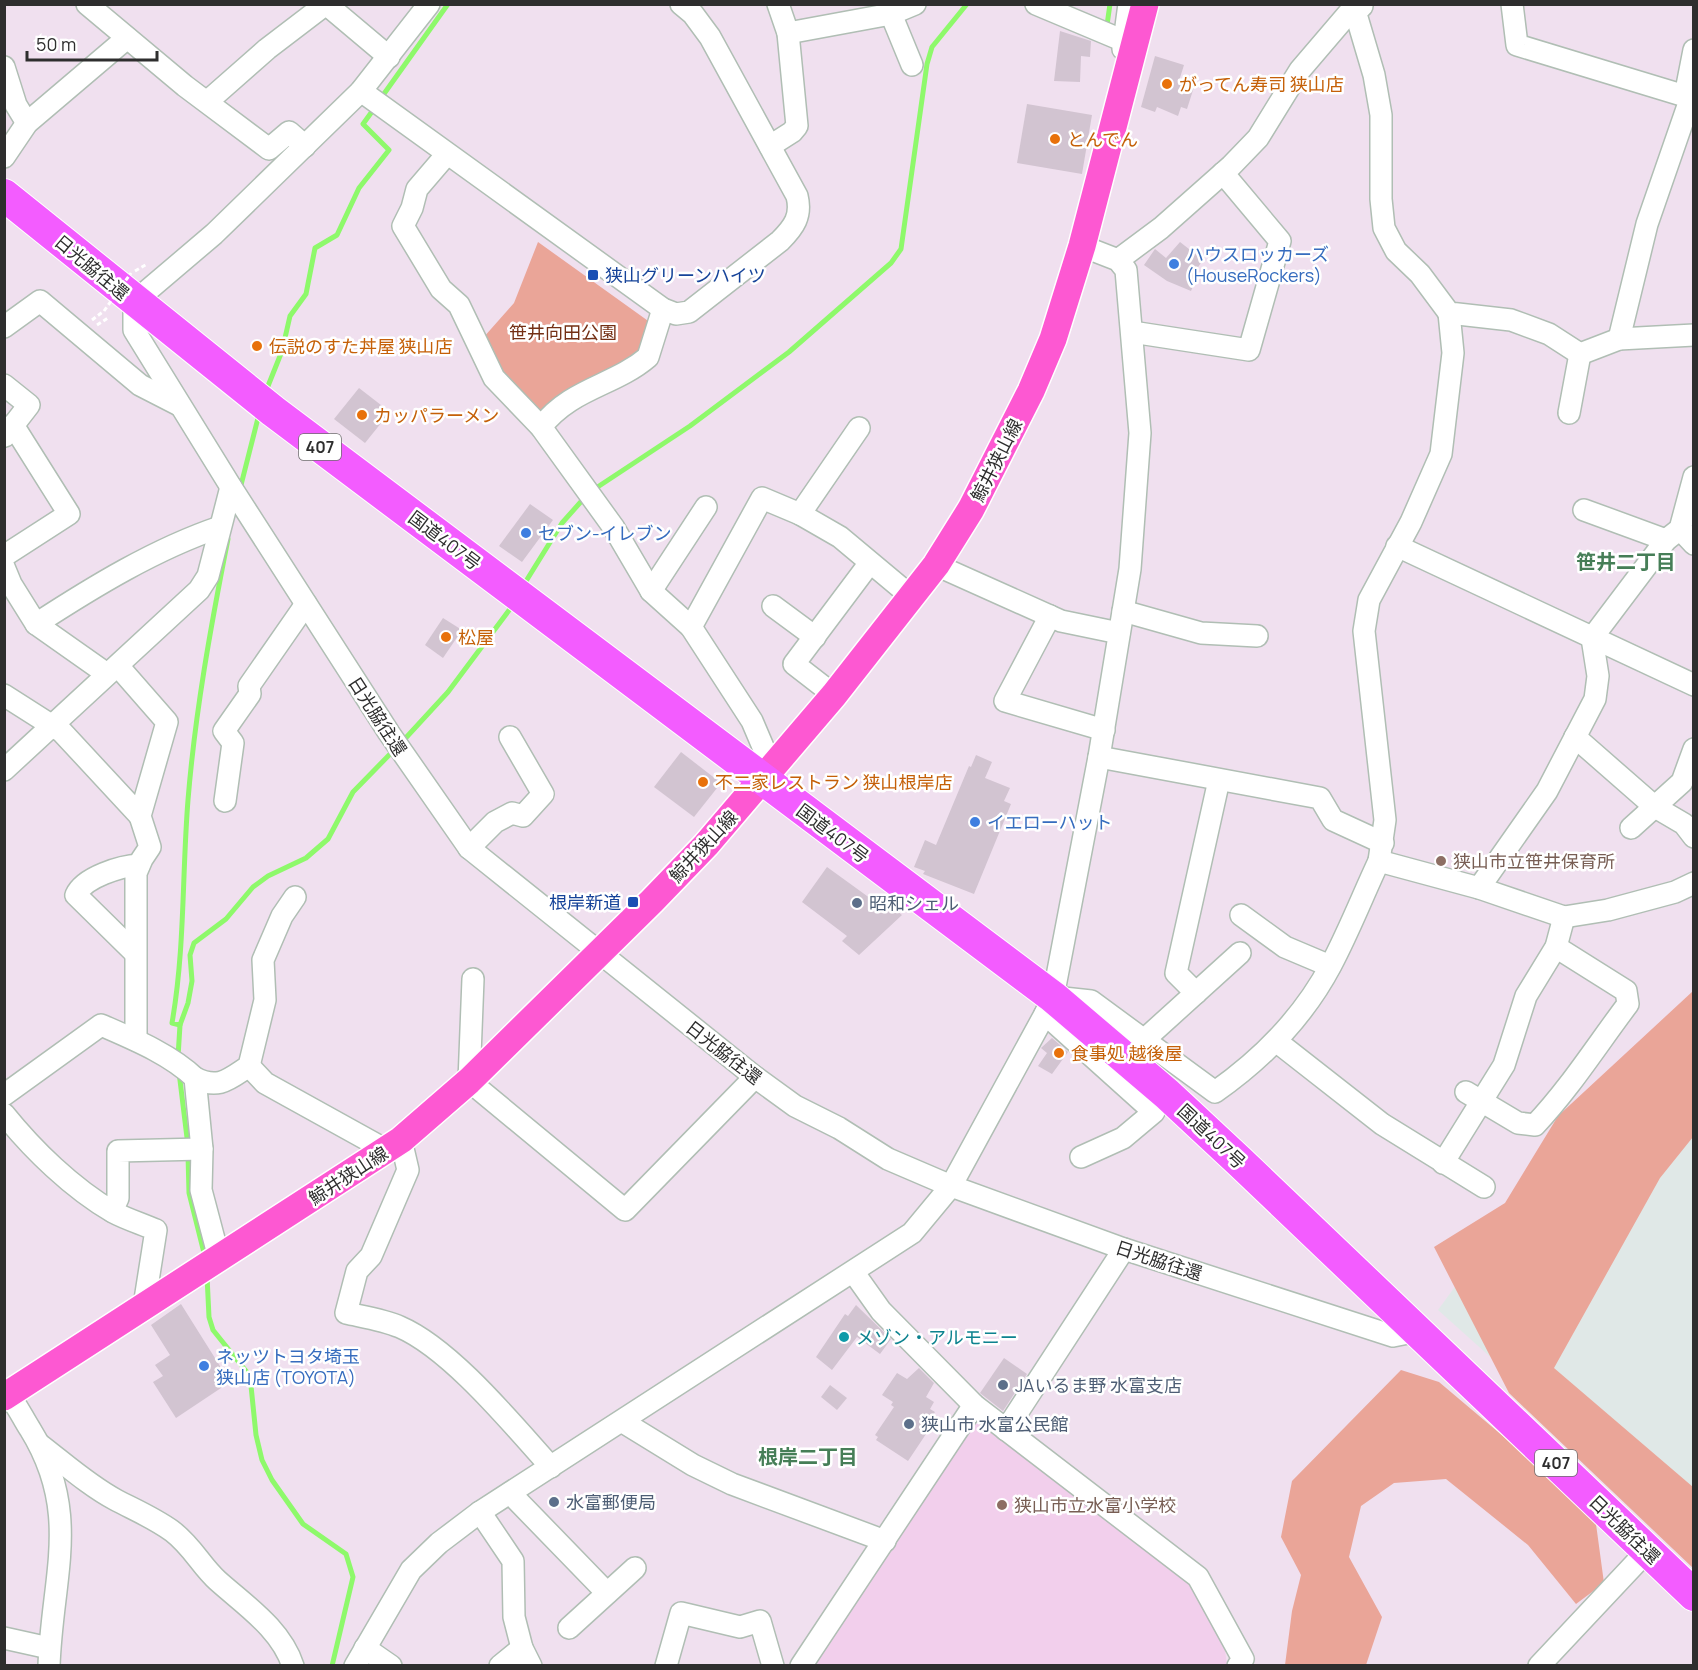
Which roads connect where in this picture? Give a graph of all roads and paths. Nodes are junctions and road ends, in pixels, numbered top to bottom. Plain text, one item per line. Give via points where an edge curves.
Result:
1 (87, 4) edge
2 (429, 4) edge
3 (681, 4) edge
4 (778, 4) edge
5 (915, 4) edge
6 (1036, 4) edge
7 (1129, 4) edge
8 (1145, 4) edge
9 (1512, 4) edge
10 (1358, 6) edge
11 (891, 15) junction
12 (788, 33) junction
13 (127, 38) junction
14 (1130, 41) junction
15 (1694, 50) edge
16 (389, 57) junction
17 (912, 65) dead end
18 (4, 67) edge
19 (361, 91) junction
20 (1689, 99) edge
21 (208, 101) junction
22 (27, 123) junction
23 (305, 146) junction
24 (770, 146) junction
25 (447, 153) junction
26 (4, 157) edge
27 (1223, 173) junction
28 (4, 195) edge
29 (1082, 246) junction
30 (1118, 260) junction
31 (148, 264) dead end
32 (124, 298) junction
33 (663, 309) junction
34 (1449, 313) junction
35 (88, 323) dead end
36 (4, 327) edge
37 (90, 327) dead end
38 (1132, 332) junction
39 (1694, 335) edge
40 (1619, 339) junction
41 (1580, 354) junction
42 (4, 385) edge
43 (179, 406) junction
44 (1569, 413) dead end
45 (541, 427) junction
46 (859, 428) dead end
47 (9, 431) edge
48 (1694, 477) edge
49 (231, 488) junction
50 (706, 507) dead end
51 (1584, 510) dead end
52 (800, 514) junction
53 (220, 527) junction
54 (1680, 538) edge
55 (1397, 546) junction
56 (4, 556) edge
57 (869, 564) junction
58 (936, 565) junction
59 (4, 567) edge
60 (651, 591) junction
61 (913, 598) junction
62 (306, 604) junction
63 (773, 606) dead end
64 (1123, 611) junction
65 (1050, 616) junction
66 (36, 624) junction
67 (691, 627) junction
68 (1119, 633) junction
69 (1257, 636) dead end
70 (815, 637) junction
71 (1592, 638) junction
72 (112, 670) junction
73 (1694, 685) edge
74 (4, 695) edge
75 (834, 695) junction
76 (53, 726) junction
77 (1104, 730) junction
78 (510, 737) dead end
79 (1575, 737) junction
80 (1694, 749) edge
81 (1099, 758) junction
82 (4, 770) edge
83 (767, 774) junction
84 (1219, 780) junction
85 (225, 801) dead end
86 (1655, 807) junction
87 (140, 816) junction
88 (1631, 828) dead end
89 (1694, 837) edge
90 (469, 848) junction
91 (1381, 852) junction
92 (139, 865) junction
93 (1694, 883) edge
94 (1479, 888) junction
95 (295, 897) dead end
96 (1241, 915) dead end
97 (1563, 917) junction
98 (1556, 947) junction
99 (134, 952) junction
100 (598, 953) junction
101 (1240, 953) dead end
102 (1330, 966) junction
103 (473, 979) dead end
104 (1196, 993) junction
105 (1049, 1005) junction
106 (1145, 1039) junction
107 (136, 1040) junction
108 (1276, 1041) junction
109 (249, 1066) junction
110 (191, 1074) junction
111 (755, 1077) junction
112 (469, 1081) junction
113 (4, 1095) edge
114 (1475, 1097) junction
115 (4, 1114) edge
116 (393, 1145) junction
117 (192, 1150) junction
118 (1081, 1157) dead end
119 (1443, 1163) junction
120 (951, 1186) junction
121 (1484, 1187) dead end
122 (112, 1211) junction
123 (1124, 1249) junction
124 (212, 1262) junction
125 (854, 1274) junction
126 (144, 1306) junction
127 (1418, 1331) junction
128 (6, 1394) edge
129 (974, 1404) junction
130 (623, 1422) junction
131 (1006, 1430) junction
132 (39, 1444) junction
133 (551, 1467) junction
134 (510, 1493) junction
135 (480, 1512) junction
136 (885, 1541) junction
137 (1647, 1551) junction
138 (634, 1568) dead end
139 (608, 1593) junction
140 (1694, 1595) edge
141 (569, 1628) dead end
142 (4, 1638) edge
143 (49, 1657) edge
144 (360, 1657) edge
145 (526, 1657) edge
146 (293, 1665) edge
147 (391, 1665) edge
148 (501, 1665) edge
149 (666, 1665) edge
150 (773, 1665) edge
151 (801, 1665) edge
152 (1238, 1665) edge
153 (1539, 1665) edge

1 - 13 street
2 - 16 street
3 - 24 street via 703,25
4 - 12 street
5 - 11 street
6 - 14 street
7 - 14 street
8 - 14 main road, 鯨井狭山線
9 - 20 street via 1517,45
10 - 27 street via 1300,70 1258,138
10 - 34 street via 1381,115 1384,228 1396,251 1420,274
11 - 12 street
11 - 17 street
12 - 24 street via 797,126
13 - 21 street
13 - 22 street
14 - 29 main road, 鯨井狭山線 via 1118,110
15 - 20 street
16 - 19 street
16 - 21 street via 326,4
18 - 22 street via 16,105
19 - 23 street
19 - 25 street
20 - 40 street via 1647,224
21 - 23 street via 269,148 289,132
22 - 26 street
23 - 32 street via 214,234
24 - 33 street via 799,206 792,229 700,306 676,314
25 - 33 street
25 - 45 street via 417,189 403,226 441,289 459,305 494,378
27 - 30 street
27 - 38 street via 1281,241 1249,350
28 - 32 highway, 日光脇往還 / 407
29 - 30 street
29 - 58 main road, 鯨井狭山線 via 1053,339 1031,391 971,509
30 - 38 street via 1126,270
31 - 32 path
32 - 35 path, bridge
32 - 37 path via 104,322
32 - 43 street, 日光脇往還 via 134,330
32 - 83 highway, 国道407号 / 407 via 517,595
33 - 45 street via 648,357 557,408
34 - 41 street via 1511,320 1549,334
34 - 55 street via 1453,353 1441,454
36 - 43 street via 40,301 141,385
38 - 64 street via 1140,433
39 - 40 street
40 - 41 street
41 - 44 street
42 - 47 street via 29,405
43 - 49 street, 日光脇往還
45 - 60 street via 614,528
46 - 52 street
47 - 56 street via 69,514
48 - 54 street
49 - 53 street
49 - 62 street, 日光脇往還
50 - 60 street
51 - 54 street
52 - 57 street via 840,537
52 - 67 street via 762,498
53 - 66 street via 91,589
53 - 72 street via 208,576 199,590
54 - 71 street
55 - 71 street
55 - 91 street via 1369,600 1364,631 1385,820
57 - 61 street
57 - 70 street
58 - 61 main road, 鯨井狭山線
58 - 65 street
59 - 66 street
60 - 67 street
61 - 75 main road, 鯨井狭山線
62 - 85 street via 249,686 250,694 224,731 233,743
62 - 90 street, 日光脇往還 via 402,754
63 - 70 street
64 - 68 street
64 - 69 street via 1201,633
65 - 68 street
65 - 77 street via 1005,701
66 - 72 street
67 - 83 street via 752,721
68 - 77 street
70 - 75 street via 794,664
71 - 73 street
71 - 79 street via 1598,676 1595,699
72 - 76 street
72 - 87 street via 167,722
74 - 76 street
75 - 83 main road, 鯨井狭山線
76 - 82 street
76 - 87 street
77 - 81 street
78 - 90 street via 543,794 523,816 512,813 495,822
79 - 86 street
79 - 94 street via 1547,791
80 - 86 street via 1682,782
81 - 84 street
81 - 105 street
83 - 100 main road, 鯨井狭山線 via 706,845
83 - 105 highway, 国道407号 / 407
84 - 91 street via 1320,798 1333,820
84 - 104 street via 1176,974
86 - 88 street
86 - 89 street via 1684,824
87 - 92 street via 150,847
90 - 100 street, 日光脇往還
91 - 94 street
91 - 102 street
92 - 99 street
92 - 99 street via 125,866 84,884 76,895
93 - 97 street via 1608,910
94 - 97 street
95 - 109 street via 262,960 265,1000
96 - 102 street via 1285,947
97 - 98 street
98 - 114 street via 1526,996 1504,1065
98 - 114 street via 1626,991 1628,1004 1564,1094 1535,1125 1518,1123
99 - 107 street
100 - 111 street, 日光脇往還
100 - 112 main road, 鯨井狭山線
101 - 104 street
102 - 108 street
103 - 112 street
104 - 106 street
105 - 106 street via 1091,1001
105 - 118 street via 1154,1112 1124,1138
105 - 120 street
105 - 127 highway, 国道407号 / 407 via 1167,1094
106 - 108 street via 1215,1092 1245,1071
107 - 110 street
107 - 113 street via 101,1025
108 - 119 street via 1382,1124
109 - 110 street via 225,1082 208,1085
109 - 116 street via 265,1083
110 - 117 street
111 - 112 street via 625,1210
111 - 120 street, 日光脇往還 via 795,1106 888,1159
112 - 116 main road, 鯨井狭山線
114 - 119 street
115 - 122 street via 22,1136
116 - 124 main road, 鯨井狭山線
116 - 133 street via 408,1170 371,1256 357,1271 346,1313 398,1326 427,1341
117 - 122 street via 118,1151 118,1198
117 - 124 street
119 - 121 street
120 - 123 street, 日光脇往還
120 - 125 street via 912,1233
122 - 126 street via 156,1230
123 - 127 street, 日光脇往還 via 1393,1336
123 - 131 street
124 - 126 main road, 鯨井狭山線
125 - 129 street via 881,1311
125 - 130 street
126 - 128 main road, 鯨井狭山線
127 - 137 highway, 日光脇往還 / 407
128 - 132 street
129 - 131 street
129 - 136 street
130 - 133 street
130 - 136 street via 732,1484
131 - 152 street via 1198,1577 1243,1659
132 - 143 street via 55,1480 62,1532
132 - 146 street via 84,1480 141,1511 193,1549 216,1579 268,1626
133 - 134 street
134 - 135 street
134 - 139 street
135 - 144 street via 411,1570
135 - 145 street via 513,1560 514,1617
136 - 151 street
137 - 140 highway, 日光脇往還 / 407
137 - 153 street
138 - 139 street
139 - 141 street
142 - 143 street
144 - 147 street
145 - 148 street
149 - 150 street via 681,1613 740,1627 760,1621

